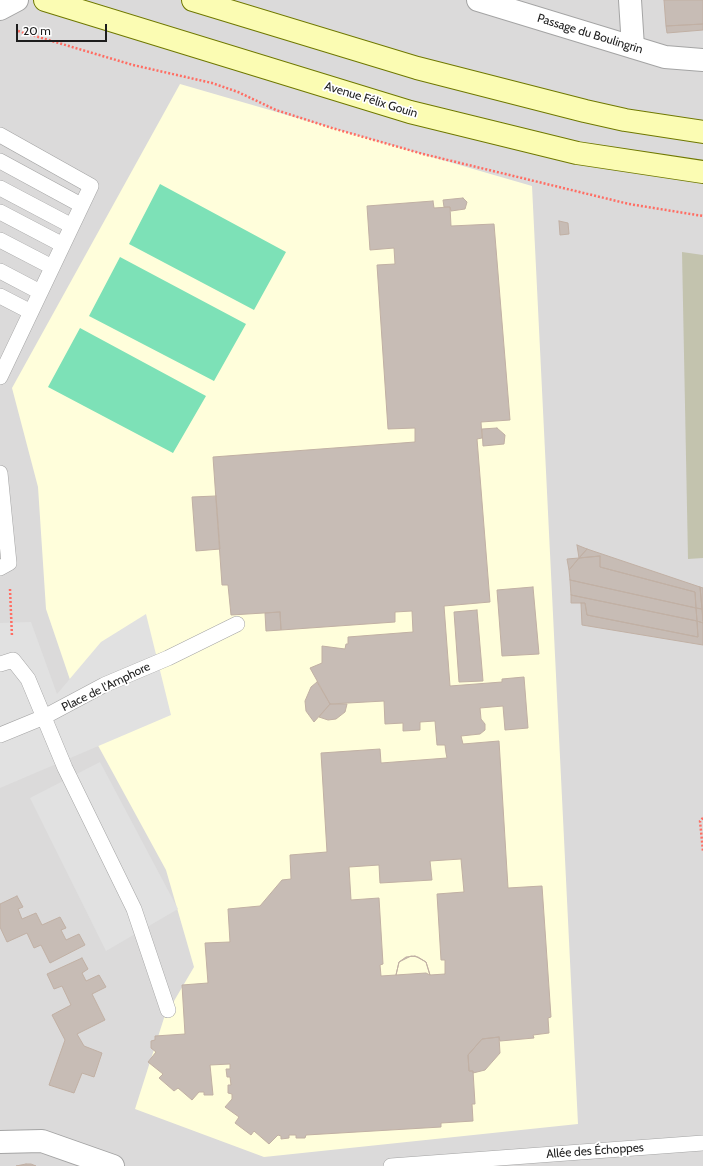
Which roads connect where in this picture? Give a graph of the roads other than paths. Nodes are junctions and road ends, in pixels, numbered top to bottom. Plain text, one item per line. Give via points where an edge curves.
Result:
1 (17, 0) edge
2 (45, 0) edge
3 (193, 0) edge
4 (478, 0) edge
5 (630, 0) edge
6 (505, 4) edge
7 (0, 9) edge
8 (633, 47) junction
9 (703, 60) edge
10 (703, 132) edge
11 (0, 135) edge
12 (0, 161) edge
13 (703, 172) edge
14 (0, 188) edge
15 (81, 205) junction
16 (0, 212) edge
17 (72, 226) junction
18 (0, 240) edge
19 (63, 245) junction
20 (52, 267) junction
21 (0, 271) edge
22 (40, 292) junction
23 (0, 296) edge
24 (30, 312) junction
25 (0, 377) edge
26 (0, 473) edge
27 (4, 565) edge
28 (237, 624) dead end
29 (6, 662) edge
30 (44, 717) junction
31 (0, 735) edge
32 (168, 1010) dead end
33 (0, 1142) edge
34 (703, 1143) edge
35 (113, 1166) edge
36 (391, 1166) edge

1 - 7 street
2 - 13 main road, Avenue Félix Gouin via 410,112 577,153
3 - 10 main road via 425,70 592,112
4 - 6 street, Passage du Boulingrin
5 - 8 street
6 - 8 street, Passage du Boulingrin
8 - 9 street, Passage du Boulingrin via 665,57
11 - 15 lane via 91,186
12 - 15 lane
14 - 17 lane
15 - 17 lane
16 - 19 lane
17 - 19 lane
18 - 20 lane
19 - 20 lane
20 - 22 lane
21 - 22 lane
22 - 24 lane
23 - 24 lane
24 - 25 lane
26 - 27 lane
28 - 30 lane, Place de l'Amphore via 168,658 104,685
29 - 30 lane via 28,679
30 - 31 lane, Place de l'Amphore
30 - 32 lane via 65,768 134,909
33 - 35 street via 42,1141
34 - 36 lane, Allée des Échoppes

